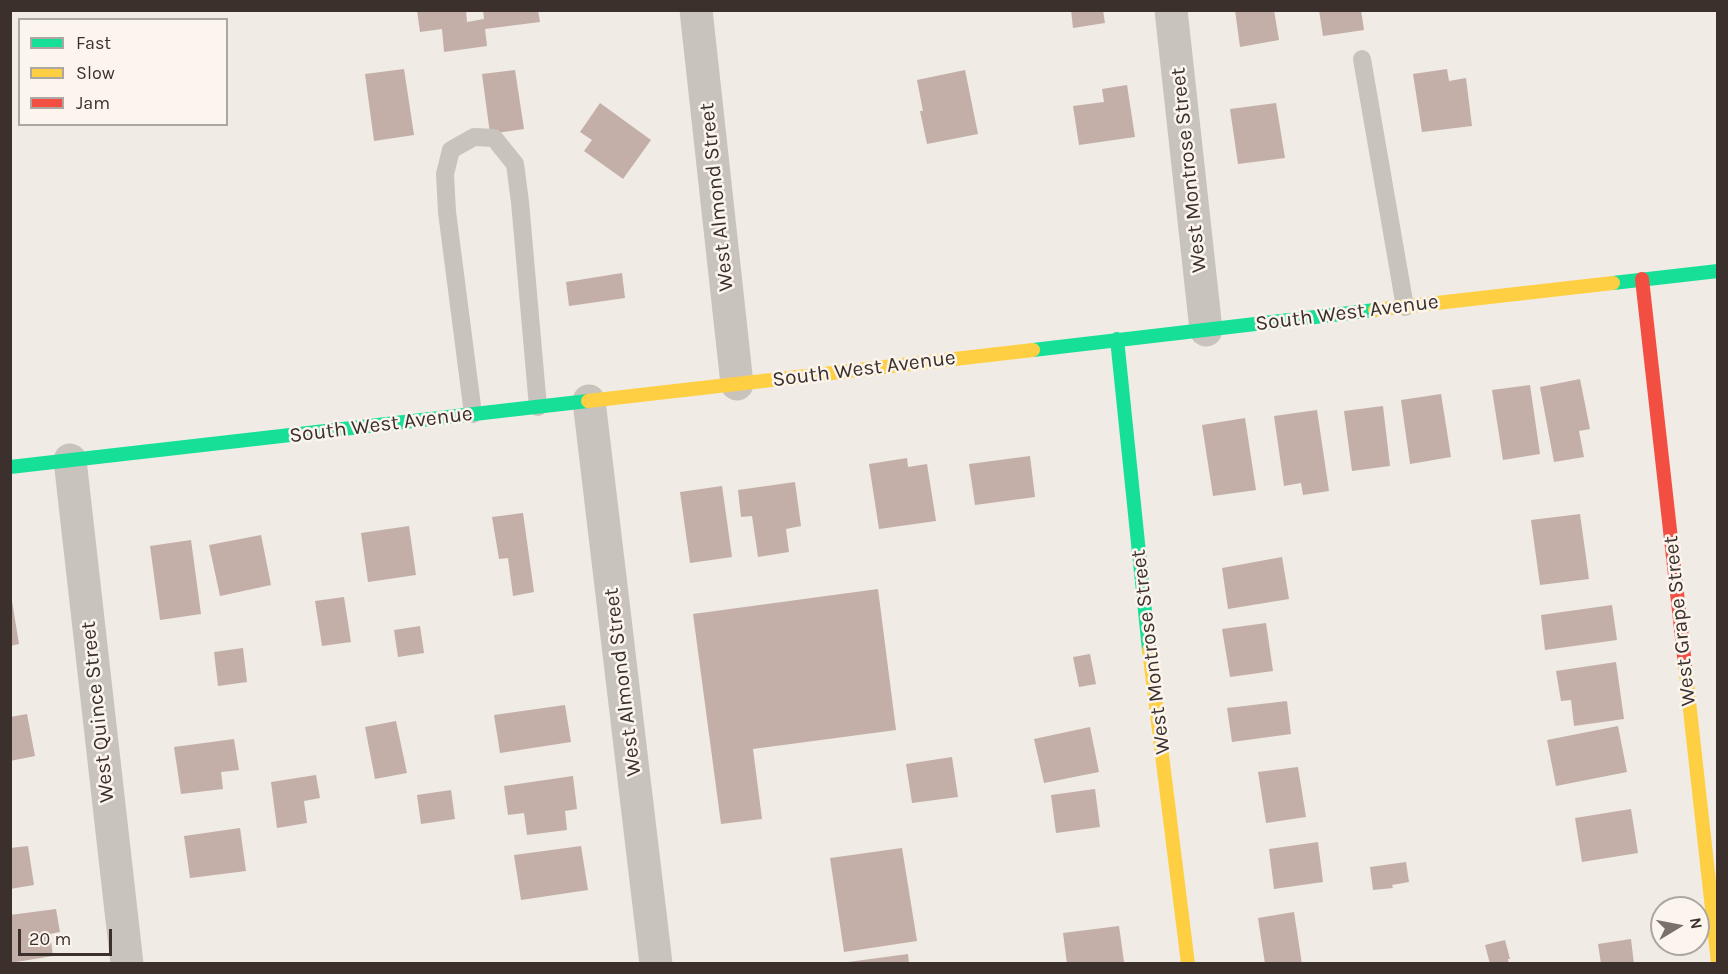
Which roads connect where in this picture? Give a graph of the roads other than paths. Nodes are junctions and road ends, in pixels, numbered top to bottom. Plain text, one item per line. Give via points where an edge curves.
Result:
1 (696, 10) edge
2 (1171, 10) edge
3 (1362, 59) dead end
4 (1718, 271) edge
5 (1642, 279) junction
6 (1406, 307) junction
7 (1206, 330) junction
8 (1117, 339) junction
9 (737, 384) junction
10 (590, 401) junction
11 (538, 406) junction
12 (473, 414) junction
13 (70, 460) junction
14 (10, 467) edge
15 (127, 963) edge
16 (656, 963) edge
17 (1188, 963) edge
18 (1718, 963) edge

1 - 9 street, West Almond Street
2 - 7 street, West Montrose Street
3 - 6 lane
4 - 5 street, South West Avenue
5 - 6 street, South West Avenue
5 - 18 street, West Grape Street
6 - 7 street, South West Avenue
7 - 8 street, South West Avenue
8 - 9 street, South West Avenue
8 - 17 street, West Montrose Street via 1150,657
9 - 10 street, South West Avenue
10 - 11 street, South West Avenue
10 - 16 street, West Almond Street
11 - 12 street, South West Avenue
11 - 12 lane via 515,164 494,138 474,137 451,150 445,174
12 - 13 street, South West Avenue
13 - 14 street, South West Avenue
13 - 15 street, West Quince Street

